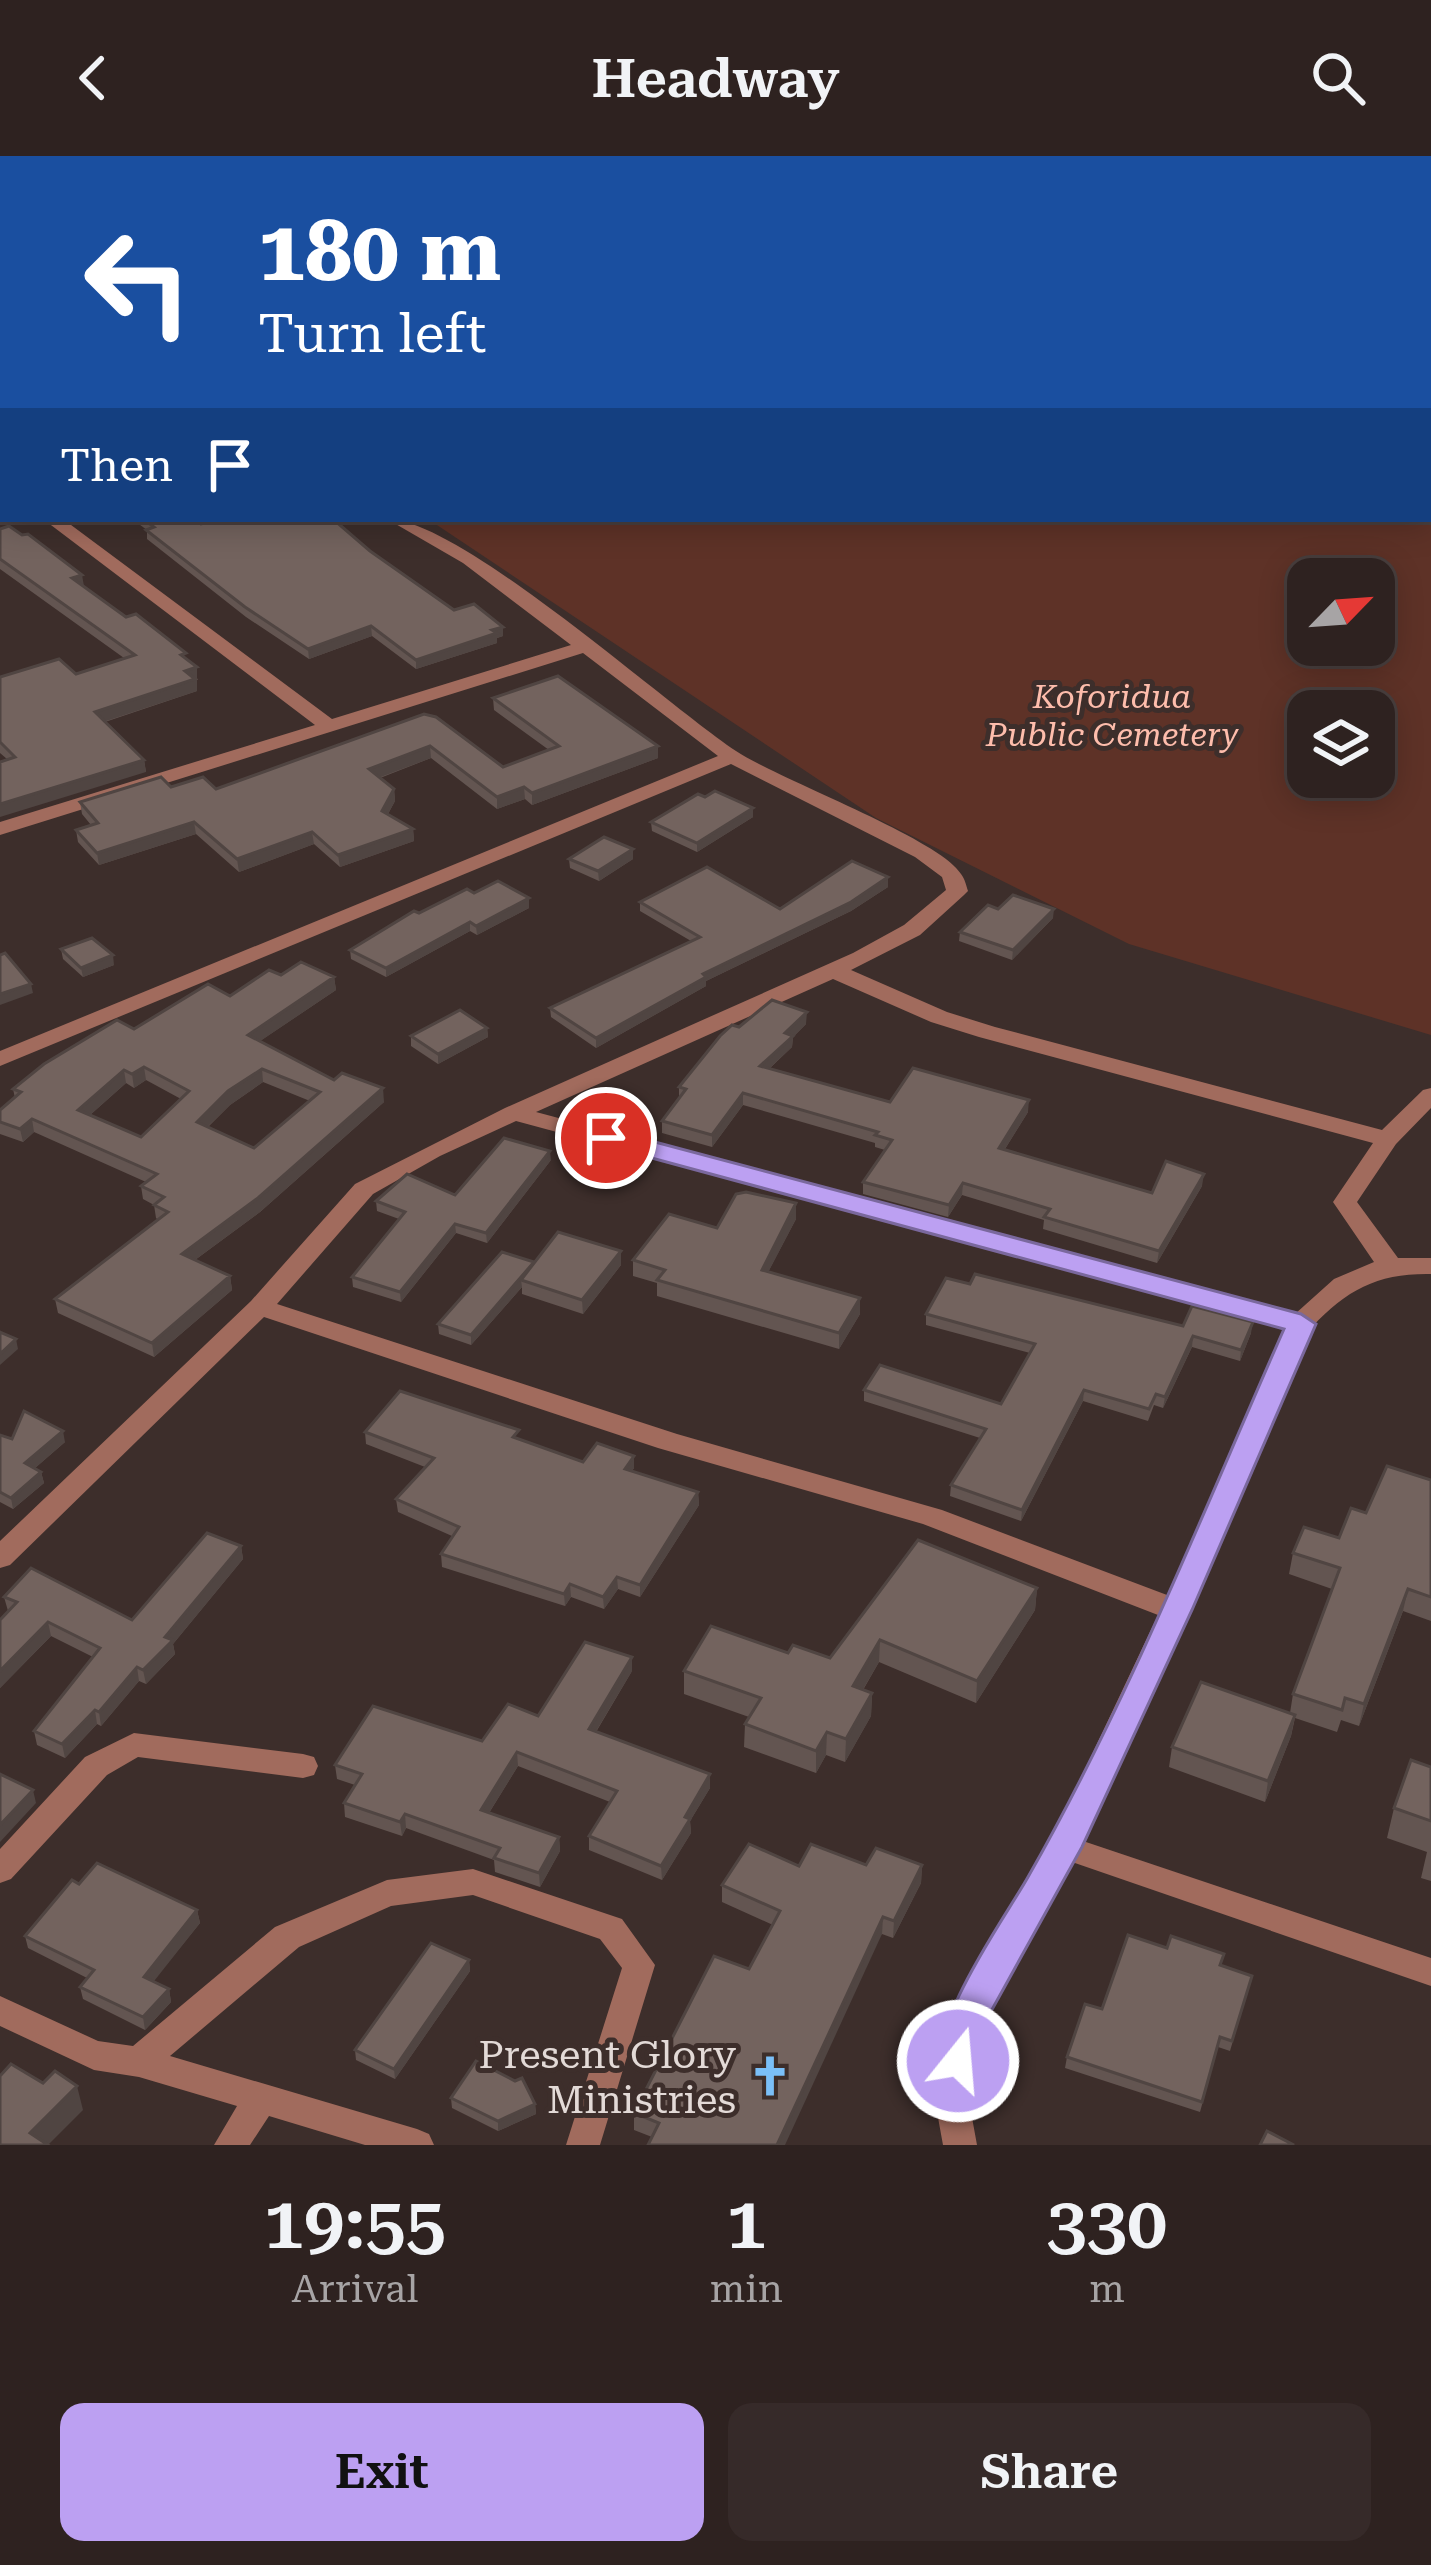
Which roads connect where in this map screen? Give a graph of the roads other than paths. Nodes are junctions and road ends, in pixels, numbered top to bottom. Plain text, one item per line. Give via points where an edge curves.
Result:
1 (56, 522) edge
2 (401, 522) edge
3 (584, 647) junction
4 (332, 728) junction
5 (732, 757) junction
6 (0, 829) edge
7 (834, 971) junction
8 (0, 1059) edge
9 (1431, 1095) edge
10 (513, 1113) junction
11 (1387, 1139) junction
12 (1388, 1263) junction
13 (1431, 1266) edge
14 (260, 1306) junction
15 (1301, 1324) junction
16 (0, 1558) edge
17 (1175, 1610) junction
18 (303, 1766) dead end
19 (1064, 1847) junction
20 (0, 1870) edge
21 (1431, 1972) edge
22 (0, 2010) edge
23 (139, 2062) junction
24 (261, 2098) junction
25 (232, 2145) edge
26 (417, 2145) edge
27 (583, 2145) edge
28 (960, 2145) edge

1 - 4 street
2 - 3 street via 469,560
3 - 4 street
3 - 5 street
4 - 6 street
5 - 7 street via 951,874 957,891 912,930
5 - 8 street
7 - 10 street
7 - 11 street via 987,1032
9 - 11 street
10 - 14 street via 364,1189
10 - 15 street
11 - 12 street via 1345,1202
12 - 13 street
12 - 15 street via 1328,1291
14 - 16 street
14 - 17 street via 668,1441 932,1517
15 - 17 street
17 - 19 street
18 - 20 street via 134,1745 96,1766
19 - 21 street
19 - 28 street via 965,2022 952,2101
22 - 23 street via 94,2055
23 - 24 street
23 - 27 street via 287,1937 387,1893 473,1882 611,1929 639,1965
24 - 25 street
24 - 26 street

